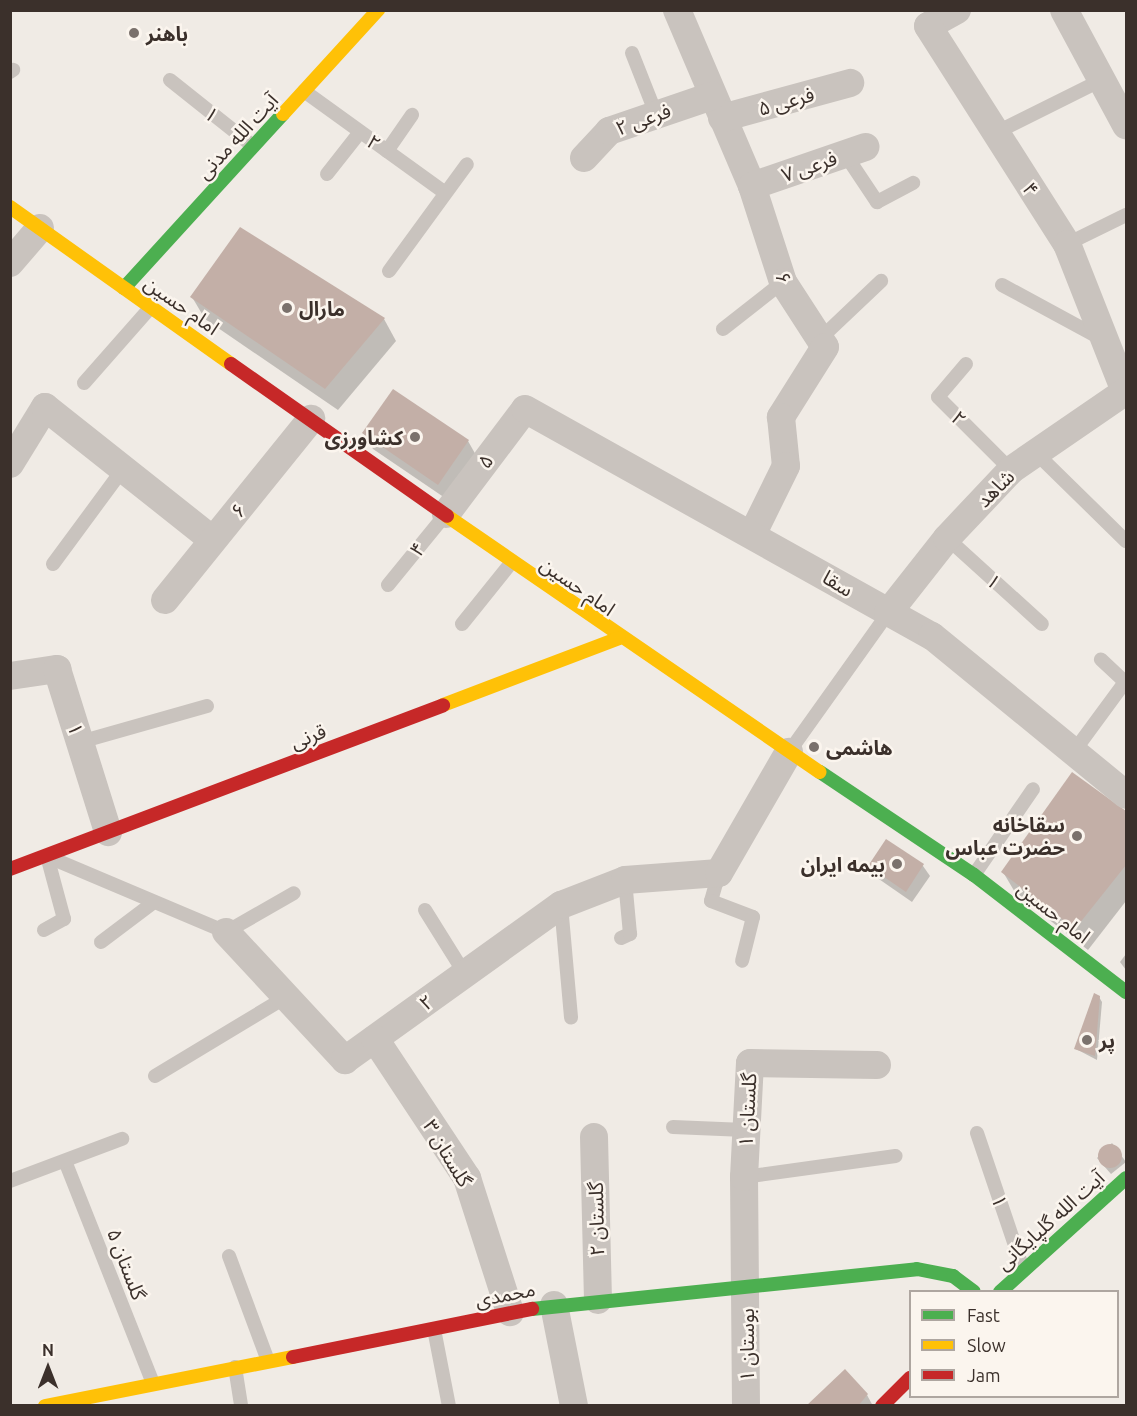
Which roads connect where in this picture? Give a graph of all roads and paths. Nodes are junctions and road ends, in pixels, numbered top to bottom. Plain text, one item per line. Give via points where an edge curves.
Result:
1 (378, 10) edge
2 (677, 10) edge
3 (957, 10) edge
4 (1064, 10) edge
5 (632, 53) dead end
6 (170, 80) dead end
7 (1102, 80) junction
8 (850, 83) dead end
9 (304, 91) junction
10 (717, 107) junction
11 (656, 114) junction
12 (412, 115) dead end
13 (1126, 124) edge
14 (360, 132) junction
15 (995, 133) junction
16 (254, 147) junction
17 (855, 150) joint
18 (387, 151) junction
19 (584, 158) dead end
20 (467, 164) dead end
21 (327, 174) dead end
22 (913, 183) dead end
23 (752, 186) junction
24 (444, 192) junction
25 (10, 207) edge
26 (1126, 215) edge
27 (40, 228) junction
28 (1067, 244) junction
29 (10, 263) edge
30 (389, 271) dead end
31 (881, 281) dead end
32 (783, 282) junction
33 (1002, 285) dead end
34 (124, 288) junction
35 (151, 307) junction
36 (723, 329) dead end
37 (820, 338) junction
38 (1101, 339) junction
39 (966, 364) dead end
40 (84, 383) dead end
41 (1126, 391) edge
42 (525, 409) joint
43 (311, 419) junction
44 (1036, 453) junction
45 (10, 464) edge
46 (123, 469) junction
47 (1011, 470) junction
48 (446, 514) junction
49 (753, 532) junction
50 (946, 538) junction
51 (213, 540) junction
52 (1126, 542) edge
53 (511, 563) junction
54 (53, 564) dead end
55 (388, 585) dead end
56 (165, 600) dead end
57 (888, 613) junction
58 (462, 624) dead end
59 (1042, 624) dead end
60 (619, 638) junction
61 (1101, 660) dead end
62 (10, 676) edge
63 (207, 706) dead end
64 (80, 742) junction
65 (1075, 750) junction
66 (789, 752) junction
67 (1033, 789) dead end
68 (1126, 795) edge
69 (108, 832) junction
70 (47, 856) junction
71 (10, 869) edge
72 (719, 873) junction
73 (974, 874) junction
74 (625, 880) junction
75 (294, 893) dead end
76 (154, 902) junction
77 (561, 905) junction
78 (425, 910) dead end
79 (44, 930) dead end
80 (226, 932) junction
81 (621, 938) dead end
82 (101, 942) dead end
83 (742, 961) dead end
84 (465, 974) junction
85 (1126, 992) edge
86 (286, 997) junction
87 (571, 1018) dead end
88 (375, 1039) junction
89 (877, 1065) dead end
90 (155, 1076) dead end
91 (673, 1127) dead end
92 (745, 1130) junction
93 (977, 1133) dead end
94 (594, 1137) dead end
95 (122, 1139) dead end
96 (896, 1156) dead end
97 (65, 1161) junction
98 (744, 1177) junction
99 (1126, 1178) edge
100 (10, 1181) edge
101 (229, 1256) dead end
102 (1023, 1269) junction
103 (746, 1286) junction
104 (971, 1290) edge
105 (1002, 1290) edge
106 (598, 1300) junction
107 (554, 1305) junction
108 (510, 1312) junction
109 (434, 1329) junction
110 (268, 1361) junction
111 (235, 1367) junction
112 (909, 1379) edge
113 (152, 1381) junction
114 (45, 1406) edge
115 (241, 1406) edge
116 (450, 1406) edge
117 (574, 1406) edge
118 (746, 1406) edge
119 (882, 1406) edge

1 - 9 street, آیت الله مدنی
2 - 10 street, ۶
3 - 15 street, ۴ via 928,26
4 - 7 street
5 - 11 lane
6 - 16 lane, ۱
7 - 13 street
7 - 15 lane
8 - 10 street, فرعی ۵
9 - 14 lane, ۲
9 - 16 street, آیت الله مدنی
10 - 11 street, فرعی ۲
10 - 23 street, ۶
11 - 19 street, فرعی ۲ via 609,131
12 - 18 lane
14 - 18 lane, ۲
14 - 21 lane
15 - 28 street, ۴
16 - 34 street, آیت الله مدنی
17 - 22 lane via 877,202
17 - 23 street, فرعی ۷
18 - 24 lane, ۲
20 - 24 lane
23 - 32 street, ۶
24 - 30 lane
25 - 27 street, امام حسین
26 - 28 lane
27 - 29 street
27 - 34 street, امام حسین
28 - 38 street, ۴
31 - 37 lane
32 - 36 lane
32 - 37 street, ۶
33 - 38 lane
34 - 35 street, امام حسین
35 - 40 lane
35 - 43 street, امام حسین
37 - 49 street via 825,347 781,417 786,466
38 - 41 street, ۴
39 - 47 lane, ۲ via 938,397
41 - 44 street, شاهد
42 - 48 street, ۵
42 - 49 street, سقا
43 - 48 street, امام حسین
43 - 51 street, ۶
44 - 47 street, شاهد
44 - 52 lane
45 - 46 street via 45,407
46 - 51 street
46 - 54 lane
47 - 50 street, شاهد
48 - 53 street, امام حسین
48 - 55 lane, ۴
49 - 57 street, سقا
50 - 57 street, شاهد
50 - 59 lane, ۱
51 - 56 street, ۶
53 - 58 lane
53 - 60 street, امام حسین
57 - 65 street, سقا via 932,636
57 - 66 lane
60 - 66 street, امام حسین
60 - 69 street, قرنی
61 - 65 lane via 1125,682
62 - 64 street, ۱ via 57,669
63 - 64 lane
64 - 69 street, ۱
65 - 68 street, سقا
66 - 72 street
66 - 73 street, امام حسین
67 - 73 lane
69 - 70 street, قرنی
70 - 71 street, قرنی
70 - 76 lane, ۲
70 - 79 lane via 64,920
72 - 74 street, ۲
72 - 83 lane via 711,901 753,917
73 - 85 street, امام حسین via 1020,903
74 - 77 street, ۲
74 - 81 lane via 630,934
75 - 80 lane
76 - 80 lane, ۲
76 - 82 lane
77 - 84 street, ۲
77 - 87 lane
78 - 84 lane
80 - 86 street, ۲
84 - 88 street, ۲
86 - 88 street, ۲ via 345,1060
86 - 90 lane
88 - 108 street, گلستان ۳ via 467,1178
89 - 92 street, گلستان ۱ via 750,1063
91 - 92 lane
92 - 98 street, گلستان ۱
93 - 102 lane, ۱
94 - 106 street, گلستان ۲
95 - 97 lane
96 - 98 lane
97 - 100 lane
97 - 113 lane, گلستان ۵
98 - 103 street, گلستان ۱
99 - 102 street, آیت الله گلپایگانی
101 - 110 lane
102 - 105 street, آیت الله گلپایگانی
103 - 104 street, محمدی via 917,1269 953,1276
103 - 106 street, محمدی
103 - 118 street, بوستان ۱
106 - 107 street, محمدی
107 - 108 street, محمدی
107 - 117 street
108 - 109 street, محمدی
109 - 110 street, محمدی
109 - 116 lane
110 - 111 street, محمدی
111 - 113 street, محمدی
111 - 115 lane
112 - 119 street
113 - 114 street, محمدی

